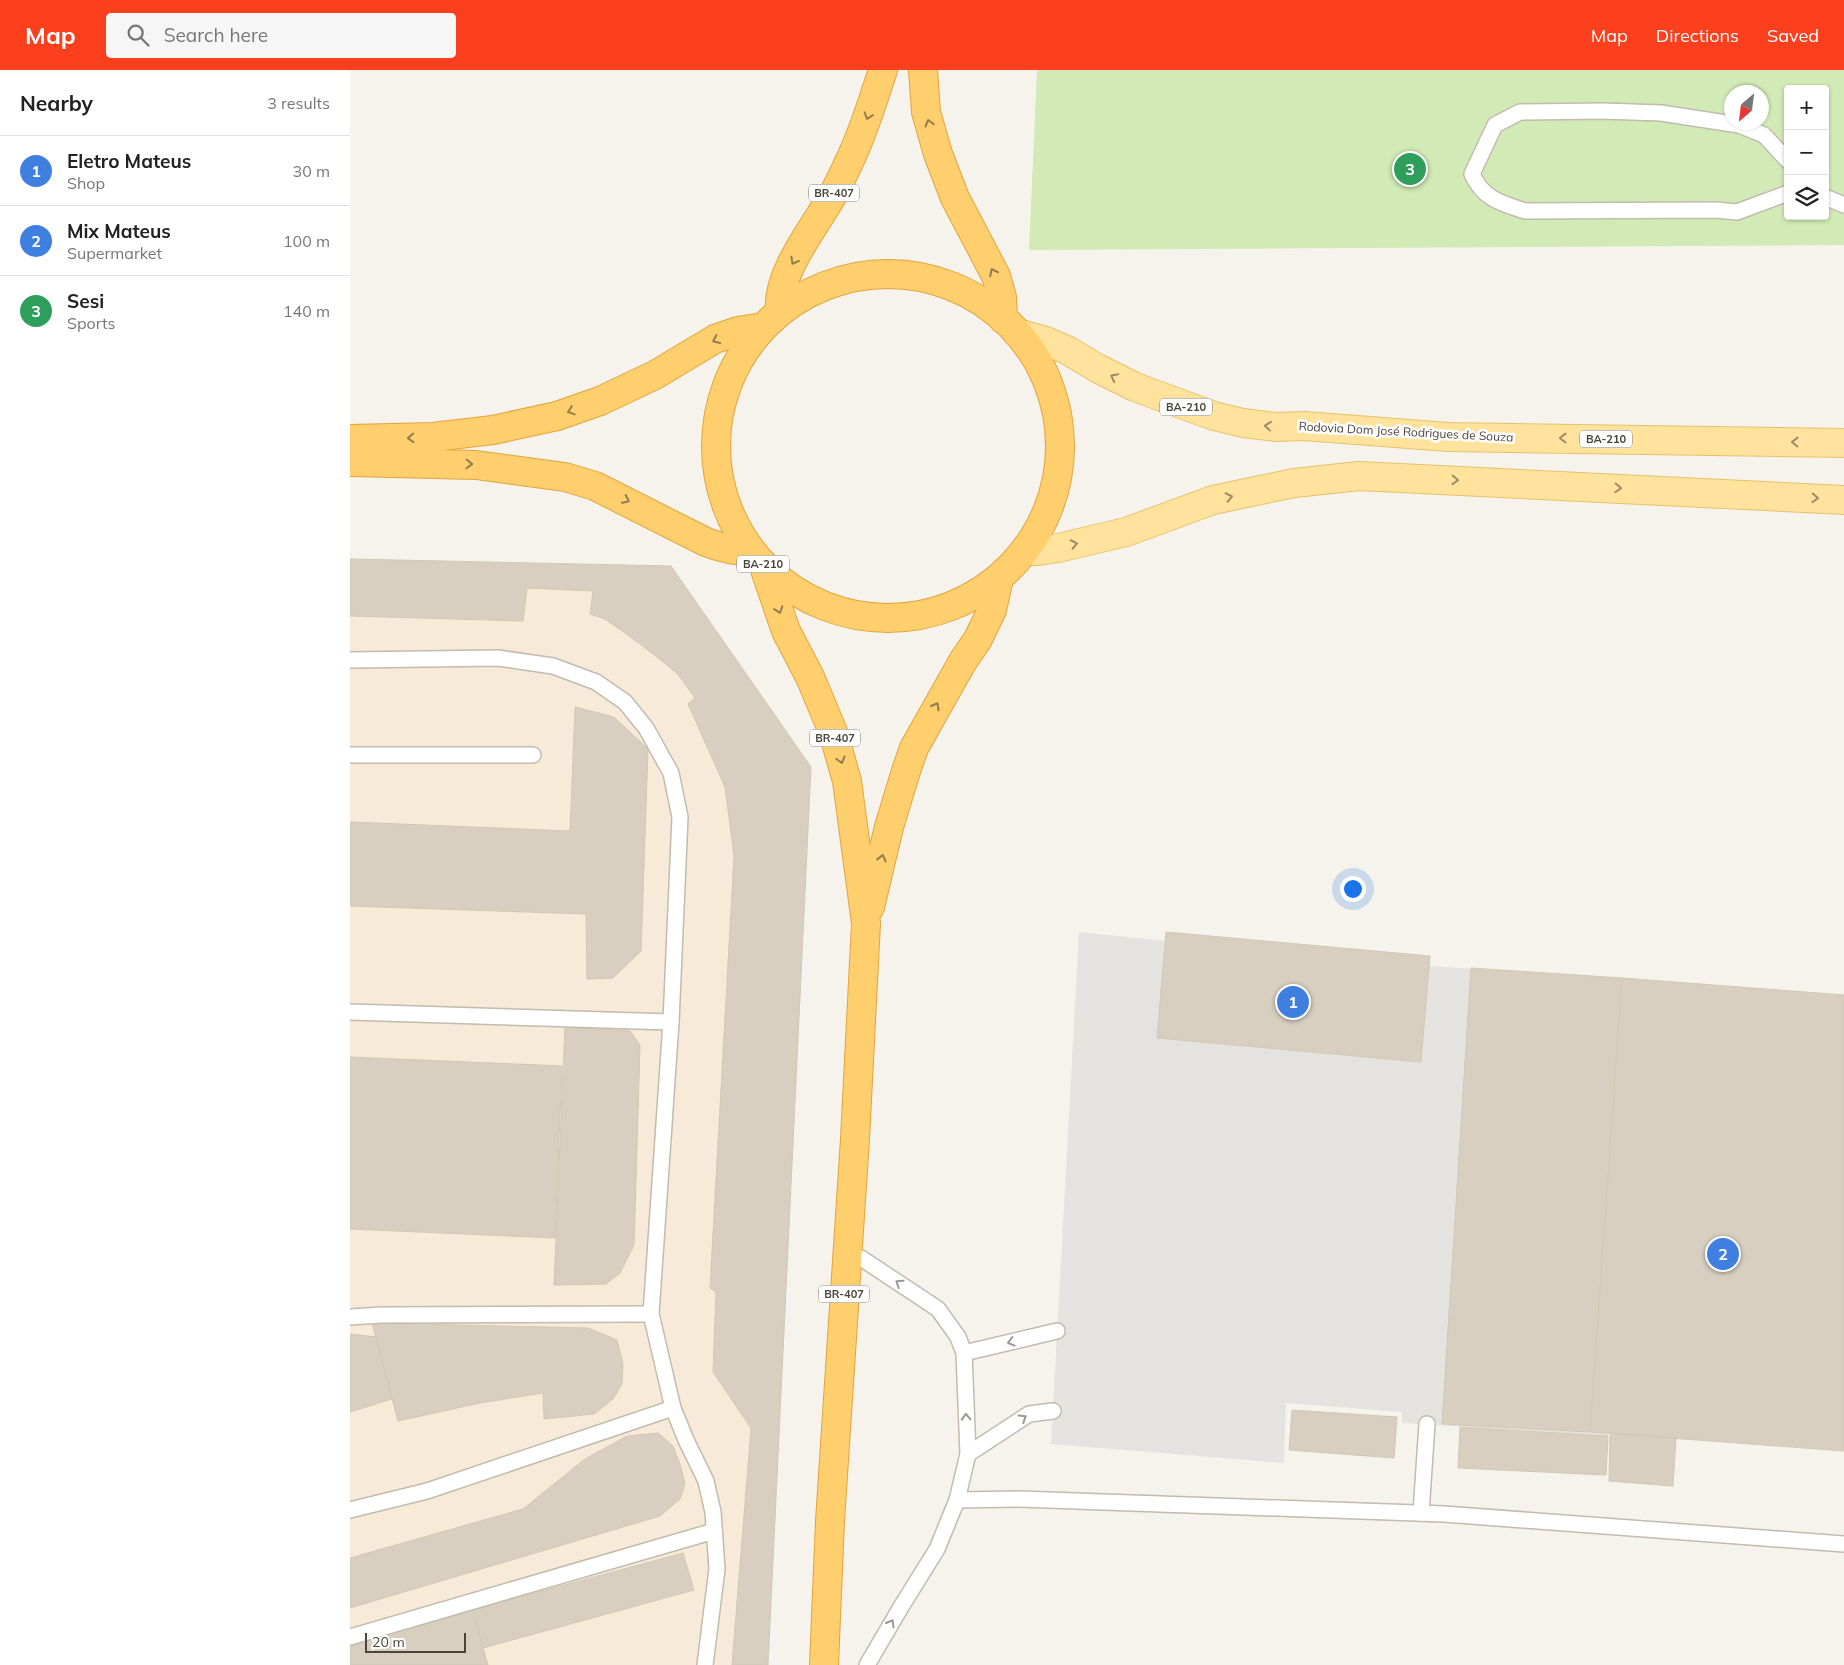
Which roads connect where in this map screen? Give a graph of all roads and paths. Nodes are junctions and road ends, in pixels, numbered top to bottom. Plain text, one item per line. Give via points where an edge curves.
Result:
1 (884, 70) edge
2 (923, 70) edge
3 (1784, 156) edge
4 (1784, 194) edge
5 (1829, 199) edge
6 (1844, 206) edge
7 (772, 319) junction
8 (1010, 326) junction
9 (350, 439) edge
10 (1844, 443) edge
11 (350, 462) edge
12 (1844, 500) edge
13 (1026, 551) junction
14 (757, 558) junction
15 (999, 578) junction
16 (350, 660) edge
17 (350, 755) edge
18 (533, 755) dead end
19 (866, 923) junction
20 (350, 1012) edge
21 (672, 1022) junction
22 (847, 1255) junction
23 (651, 1314) junction
24 (350, 1317) edge
25 (1057, 1331) dead end
26 (964, 1353) junction
27 (673, 1408) junction
28 (1053, 1411) dead end
29 (1427, 1424) dead end
30 (968, 1454) junction
31 (957, 1500) junction
32 (350, 1510) edge
33 (1422, 1513) junction
34 (714, 1531) junction
35 (1844, 1544) edge
36 (350, 1637) edge
37 (705, 1665) edge
38 (824, 1665) edge
39 (867, 1665) edge

1 -> 7 highway, BR-407 via 850,159 783,284
8 -> 2 highway via 996,276 955,198 938,154 926,112
3 - 4 lane via 1764,134 1739,125 1661,113 1520,112 1495,125 1472,174 1478,187 1499,203 1525,211 1737,212
5 - 6 lane
7 - 8 highway, BA-210 via 810,293 842,280 884,275 910,276 944,284 975,298
7 -> 9 highway, BA-210 via 715,339 655,375 600,401 558,416 484,431 433,437
7 - 14 highway, BA-210 via 735,365 721,402 716,440 719,480 731,517
10 -> 8 main road, Rodovia Dom José Rodrigues de Souza / BA-210 via 1448,437 1243,423 1214,416 1135,387 1067,350
8 - 13 highway, BA-210 via 1035,357 1048,383 1057,412 1060,441 1059,470 1052,498 1042,526
11 -> 14 highway, BA-210 via 476,465 565,476 596,486 720,548
13 -> 12 main road via 1058,548 1126,532 1213,500 1294,483 1359,476
13 - 15 highway, BA-210
14 - 15 highway, BA-210 via 791,589 824,606 860,616 897,618 934,612 969,599
14 -> 19 highway, BR-407 via 833,732 848,781
19 -> 15 highway, BR-407 via 889,828 914,748 978,639 992,610
16 - 21 lane via 498,658 553,666 596,682 625,702 646,728 672,773 680,817
17 - 18 lane
19 - 22 highway, BR-407
20 - 21 lane
21 - 23 lane
26 -> 22 lane via 958,1337 938,1309 862,1258
22 - 38 highway, BR-407
23 - 24 lane
23 - 27 lane
25 -> 26 lane
30 -> 26 lane
27 - 32 lane via 427,1492
27 - 34 lane via 706,1481
30 -> 28 lane via 1029,1414
29 - 33 lane
30 - 31 lane
31 - 33 lane via 1020,1499
39 -> 31 lane via 937,1549
33 - 35 lane
34 - 36 lane
34 - 37 lane via 717,1569

